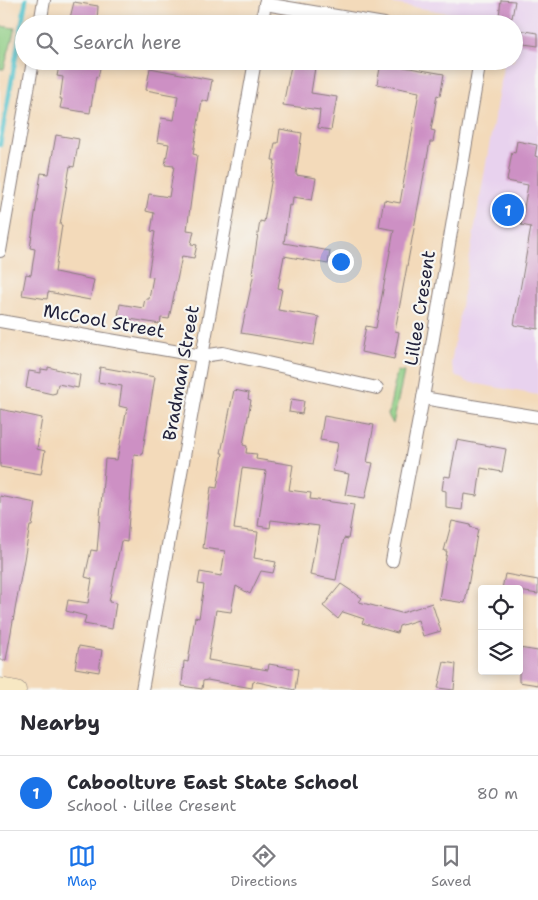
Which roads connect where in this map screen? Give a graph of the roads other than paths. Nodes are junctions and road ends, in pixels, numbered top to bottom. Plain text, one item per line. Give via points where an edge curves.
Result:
1 (44, 0) edge
2 (265, 2) edge
3 (42, 15) edge
4 (263, 15) edge
5 (335, 15) edge
6 (31, 70) edge
7 (253, 70) edge
8 (477, 70) edge
9 (0, 251) edge
10 (0, 321) edge
11 (202, 356) junction
12 (377, 388) dead end
13 (423, 398) junction
14 (538, 417) edge
15 (392, 560) dead end
16 (0, 687) edge
17 (17, 690) edge
18 (142, 690) edge

1 - 3 street
2 - 4 street
2 - 5 street
6 - 9 street
7 - 11 street, Bradman Street
8 - 13 street, Lillee Cresent
10 - 11 street, McCool Street
11 - 12 street, McCool Street via 222,353
11 - 18 street, Bradman Street
13 - 14 street
13 - 15 street, Lillee Cresent
16 - 17 main road

